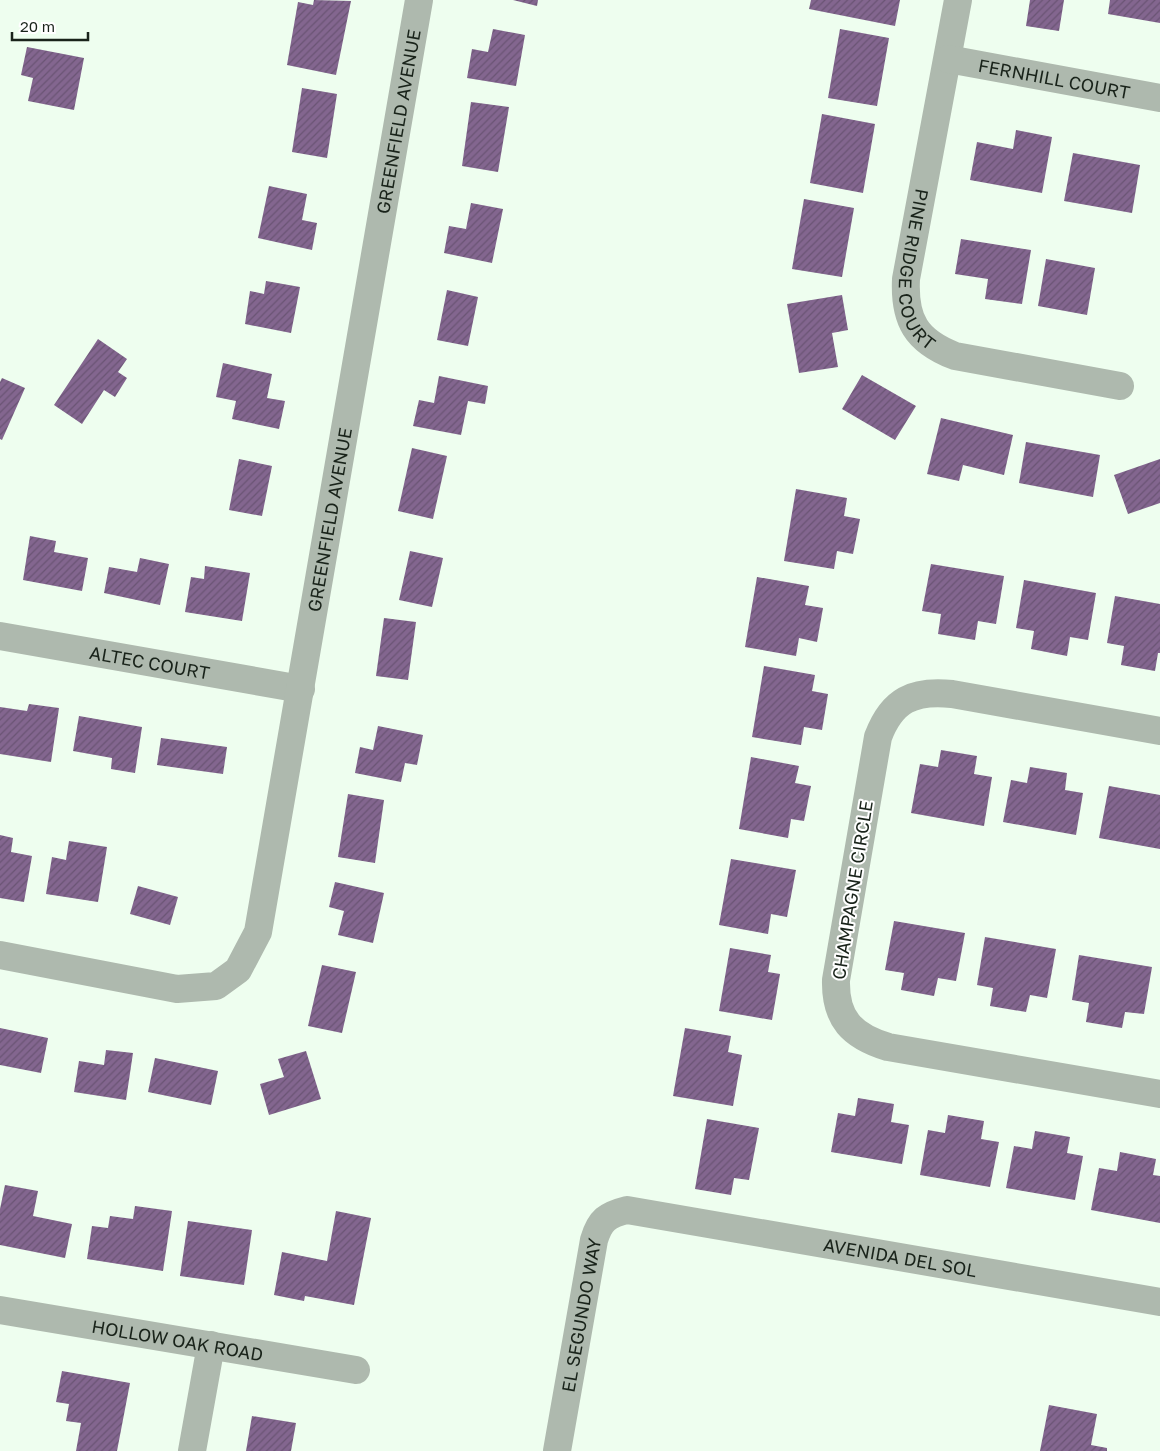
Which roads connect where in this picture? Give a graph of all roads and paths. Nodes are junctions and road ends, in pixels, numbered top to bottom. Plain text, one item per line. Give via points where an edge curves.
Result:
1 (419, 0) edge
2 (958, 0) edge
3 (948, 59) junction
4 (1160, 98) edge
5 (1120, 386) dead end
6 (0, 636) edge
7 (301, 689) junction
8 (1160, 731) edge
9 (0, 955) edge
10 (1160, 1094) edge
11 (640, 1211) joint
12 (1160, 1302) edge
13 (0, 1310) edge
14 (211, 1345) junction
15 (356, 1370) dead end
16 (192, 1451) edge
17 (558, 1451) edge

1 - 7 street, GREENFIELD AVENUE
2 - 3 street, PINE RIDGE COURT
3 - 4 street, FERNHILL COURT
3 - 5 street, PINE RIDGE COURT via 906,279 905,295 914,327 926,341 955,356
6 - 7 street, ALTEC COURT
7 - 9 street, GREENFIELD AVENUE via 258,932 238,970 216,986 177,989
8 - 10 street, CHAMPAGNE CIRCLE via 937,692 904,700 891,711 878,737 836,980 838,1008 845,1021 871,1042
11 - 12 street, AVENIDA DEL SOL
11 - 17 street, EL SEGUNDO WAY via 614,1213 597,1230
13 - 14 street, HOLLOW OAK ROAD
14 - 15 street, HOLLOW OAK ROAD
14 - 16 street

